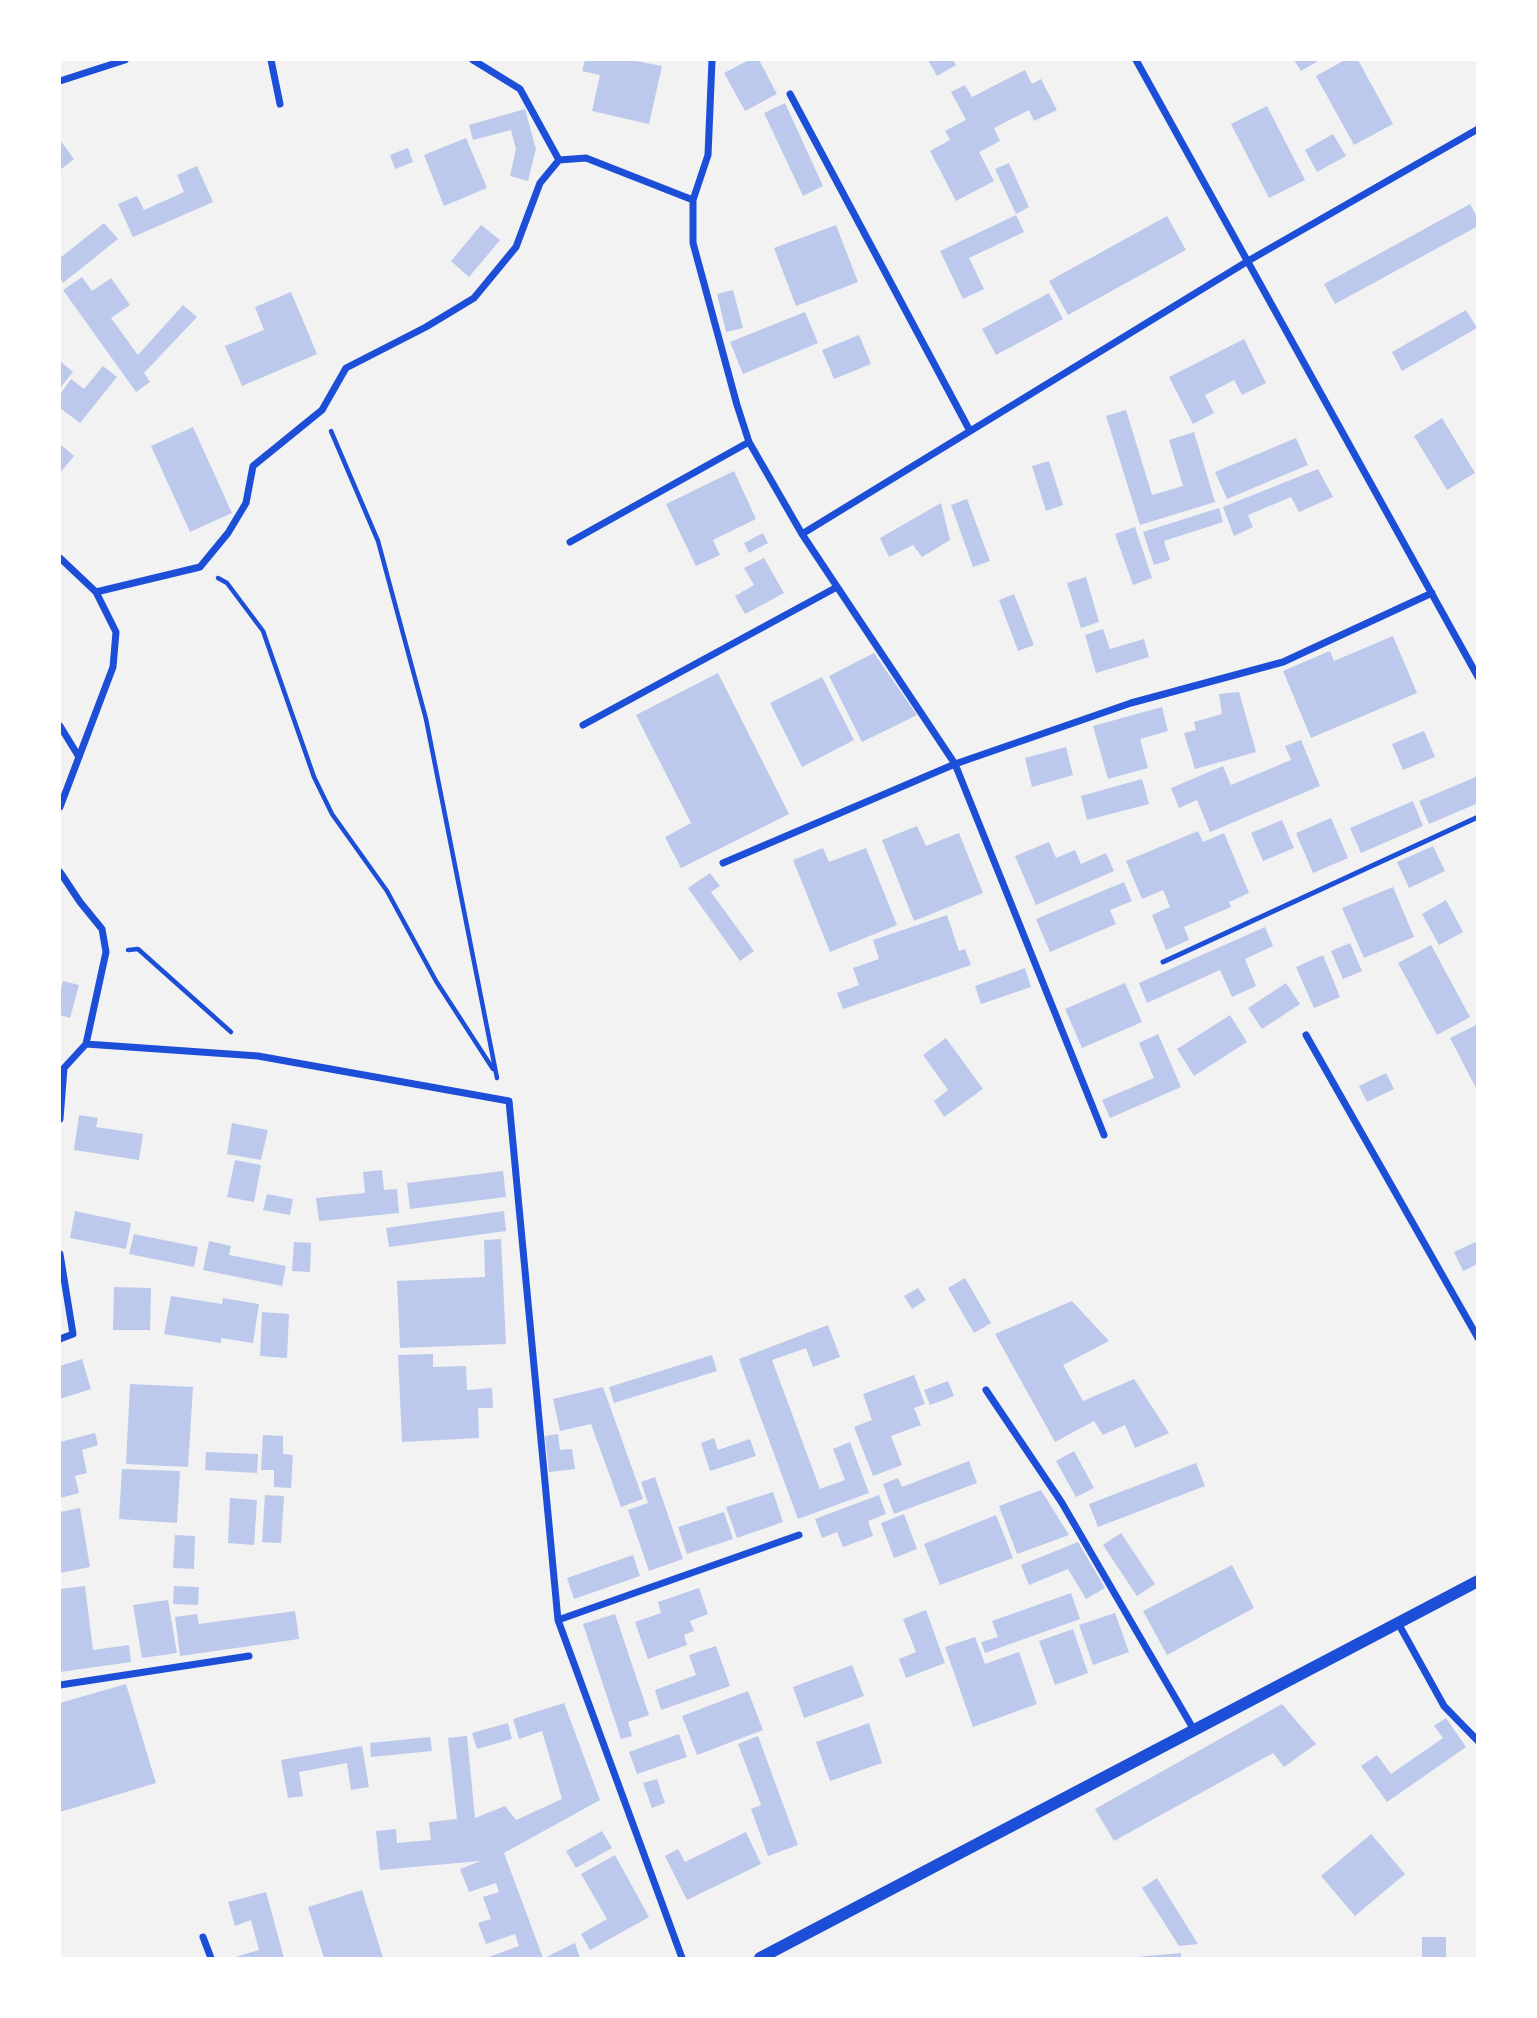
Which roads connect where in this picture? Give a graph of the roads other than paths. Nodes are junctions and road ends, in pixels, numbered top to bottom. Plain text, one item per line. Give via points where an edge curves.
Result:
1 (125, 60) edge
2 (271, 60) edge
3 (473, 60) edge
4 (712, 60) edge
5 (1136, 60) edge
6 (60, 81) edge
7 (790, 94) dead end
8 (280, 104) dead end
9 (1478, 129) edge
10 (559, 160) junction
11 (693, 200) junction
12 (1248, 261) junction
13 (970, 431) junction
14 (749, 442) junction
15 (802, 534) junction
16 (570, 542) dead end
17 (60, 558) edge
18 (836, 587) junction
19 (96, 592) junction
20 (1432, 593) junction
21 (1478, 677) edge
22 (60, 726) edge
23 (583, 726) dead end
24 (79, 757) junction
25 (955, 764) junction
26 (60, 807) edge
27 (1478, 817) edge
28 (723, 863) dead end
29 (60, 872) edge
30 (1163, 962) dead end
31 (1306, 1035) dead end
32 (86, 1044) junction
33 (60, 1119) edge
34 (1104, 1135) dead end
35 (60, 1254) edge
36 (1478, 1338) edge
37 (60, 1339) edge
38 (986, 1390) dead end
39 (799, 1535) dead end
40 (1478, 1581) edge
41 (558, 1620) junction
42 (1398, 1623) junction
43 (249, 1656) dead end
44 (60, 1685) edge
45 (1194, 1730) junction
46 (1478, 1741) edge
47 (203, 1937) dead end
48 (211, 1958) edge
49 (682, 1958) edge
50 (760, 1958) edge

1 - 6 street
2 - 8 street
3 - 10 street via 520,89
4 - 11 street via 708,155
5 - 12 street
7 - 13 street
9 - 12 street
10 - 11 street via 586,158
10 - 19 street via 540,183 516,247 474,298 345,368 323,411 253,466 246,503 200,567
11 - 14 street via 692,243
12 - 13 street
12 - 20 street
13 - 15 street
14 - 15 street
14 - 16 street
15 - 18 street
17 - 19 street
18 - 23 street
18 - 25 street
19 - 24 street via 116,632 113,667
20 - 21 street
20 - 25 street via 1283,662 1131,703
22 - 24 street
24 - 26 street
25 - 28 street
25 - 34 street
27 - 30 lane
29 - 32 street via 102,929 106,952
31 - 36 street
32 - 33 street via 64,1068
32 - 41 street via 258,1056 509,1101
35 - 37 street via 73,1334
38 - 45 street via 1062,1503
39 - 41 street
40 - 42 street
41 - 49 street
42 - 45 street
42 - 46 street via 1444,1706
43 - 44 street
45 - 50 street
47 - 48 street

